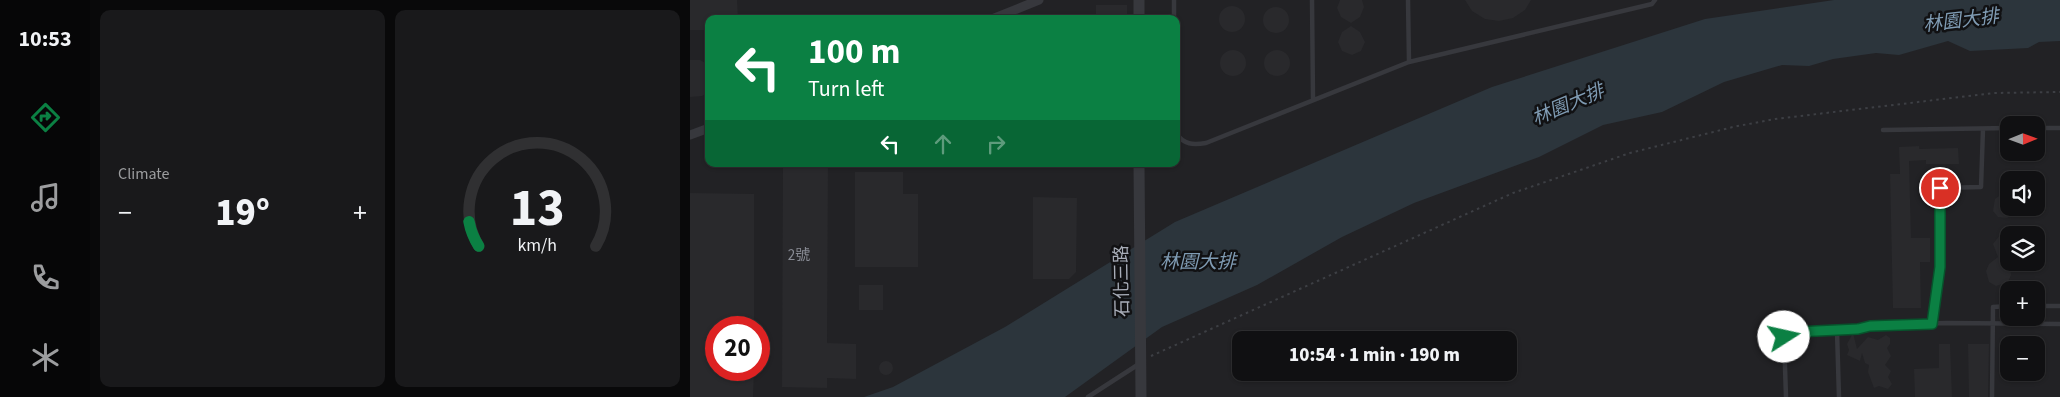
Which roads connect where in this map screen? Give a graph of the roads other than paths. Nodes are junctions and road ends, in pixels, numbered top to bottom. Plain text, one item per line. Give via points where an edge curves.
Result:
1 (1039, 0) edge
2 (1139, 0) edge
3 (1174, 0) edge
4 (1312, 0) edge
5 (1408, 0) edge
6 (1655, 0) edge
7 (1002, 15) edge
8 (1139, 15) edge
9 (1174, 15) edge
10 (1409, 62) junction
11 (1313, 99) junction
12 (2000, 128) edge
13 (2045, 128) edge
14 (2060, 128) edge
15 (705, 129) edge
16 (1983, 129) junction
17 (1884, 130) dead end
18 (690, 135) edge
19 (1180, 140) edge
20 (1139, 167) edge
21 (2045, 306) edge
22 (2060, 306) edge
23 (2000, 307) edge
24 (1932, 324) junction
25 (1993, 324) junction
26 (2060, 324) edge
27 (1837, 331) junction
28 (1141, 367) junction
29 (1088, 397) edge
30 (1141, 397) edge
31 (1786, 397) edge
32 (1839, 397) edge
33 (1992, 397) edge

1 - 7 street
2 - 8 street
3 - 9 lane
4 - 11 lane
5 - 10 lane
6 - 10 lane via 1652,4
10 - 11 lane
11 - 19 lane via 1206,142 1192,145
12 - 16 lane
13 - 14 lane
15 - 18 street
16 - 17 lane
16 - 24 lane via 1981,187 1940,188 1940,267
20 - 28 street, 石化三路
21 - 22 lane
23 - 25 lane via 1993,307
24 - 25 lane
24 - 27 lane via 1870,326
25 - 26 lane
25 - 33 lane
27 - 31 lane via 1796,332 1784,337
27 - 32 lane
28 - 29 lane
28 - 30 street, 石化三路

